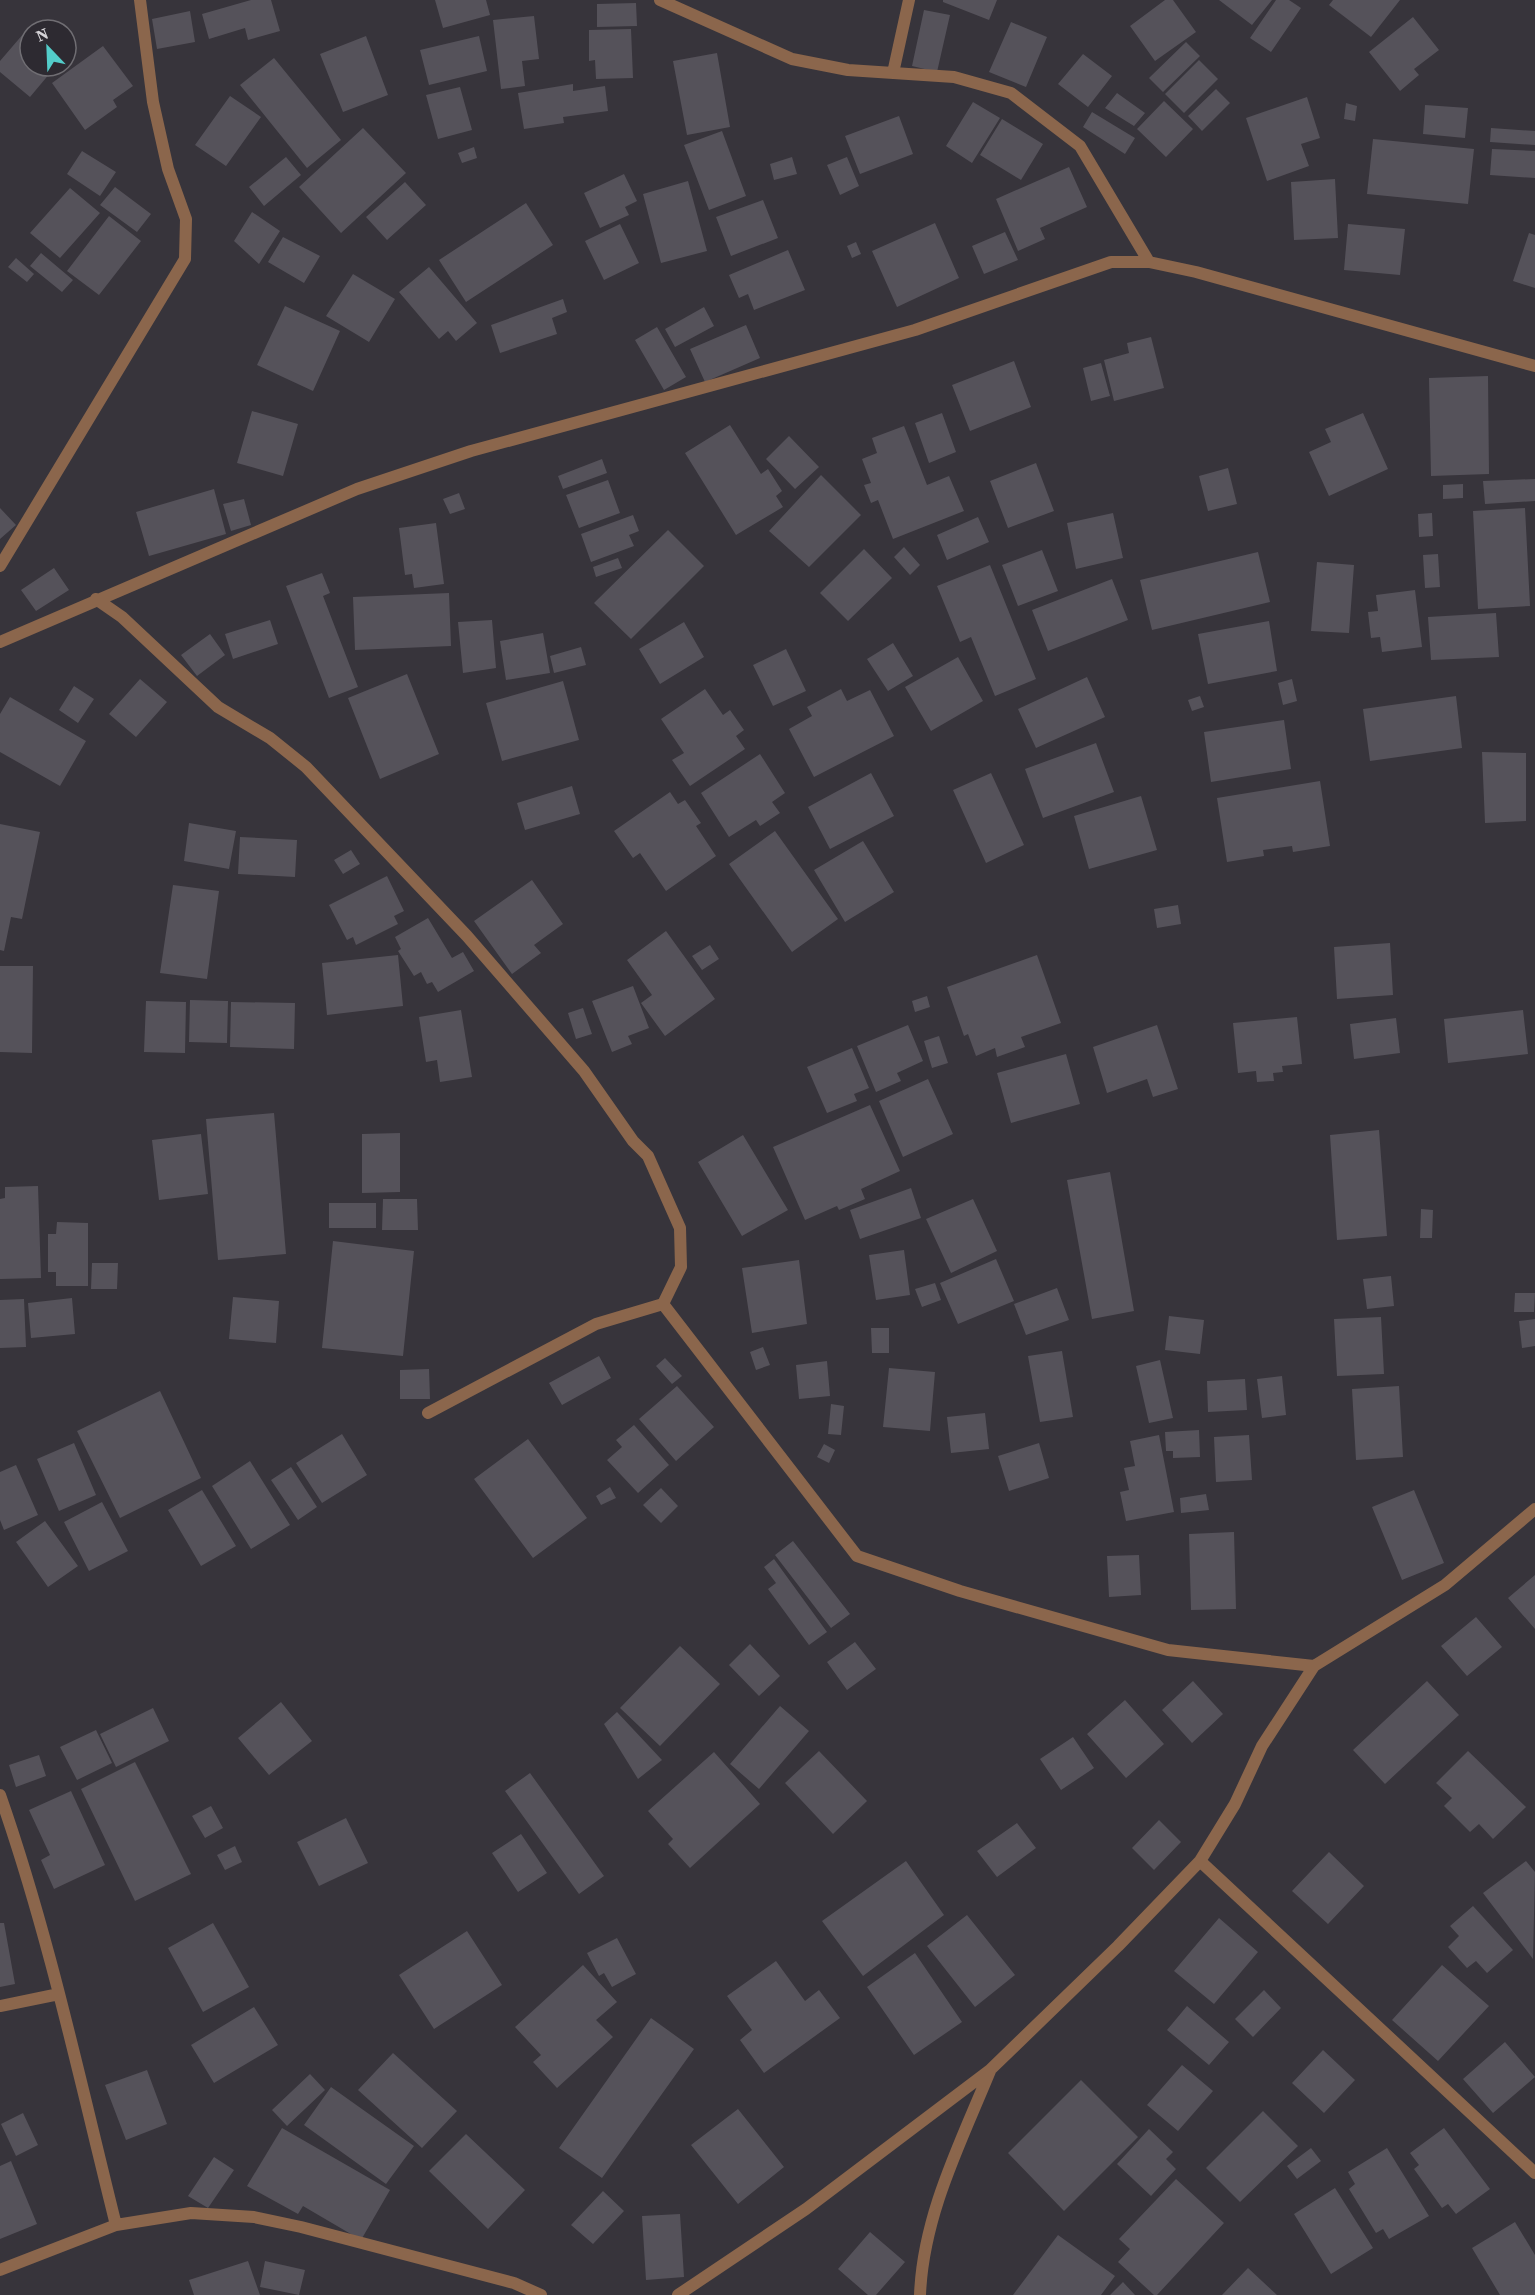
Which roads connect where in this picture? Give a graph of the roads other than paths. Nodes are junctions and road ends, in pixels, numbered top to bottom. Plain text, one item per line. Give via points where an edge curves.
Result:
1 (140, 0) edge
2 (660, 0) edge
3 (909, 0) edge
4 (893, 73) junction
5 (1149, 262) junction
6 (1535, 366) edge
7 (0, 566) edge
8 (96, 599) junction
9 (0, 642) edge
10 (663, 1304) junction
11 (428, 1413) dead end
12 (1535, 1509) edge
13 (1314, 1666) junction
14 (0, 1795) edge
15 (1200, 1862) junction
16 (59, 1994) junction
17 (0, 2006) edge
18 (990, 2070) junction
19 (1535, 2173) edge
20 (116, 2225) junction
21 (0, 2270) edge
22 (541, 2295) edge
23 (678, 2295) edge
24 (920, 2295) edge

1 - 7 street via 153,102 168,170 186,219 185,259
2 - 4 street via 792,59 848,70
3 - 4 street
4 - 5 street via 954,77 1011,93 1080,146
5 - 6 street
5 - 8 street via 1111,262 915,330 461,454 357,489
8 - 9 street
8 - 10 street via 122,617 218,707 270,738 306,767 467,936 569,1052 648,1156 680,1228 681,1267
10 - 11 street via 596,1324
10 - 13 street via 857,1556 960,1591 1168,1650
12 - 13 street via 1445,1585
13 - 15 street via 1262,1746 1235,1804
14 - 16 street
15 - 18 street
15 - 19 street
16 - 17 street
16 - 20 street
18 - 23 street via 806,2209
18 - 24 street via 938,2196 921,2271
20 - 21 street
20 - 22 street via 191,2213 254,2217 483,2274

